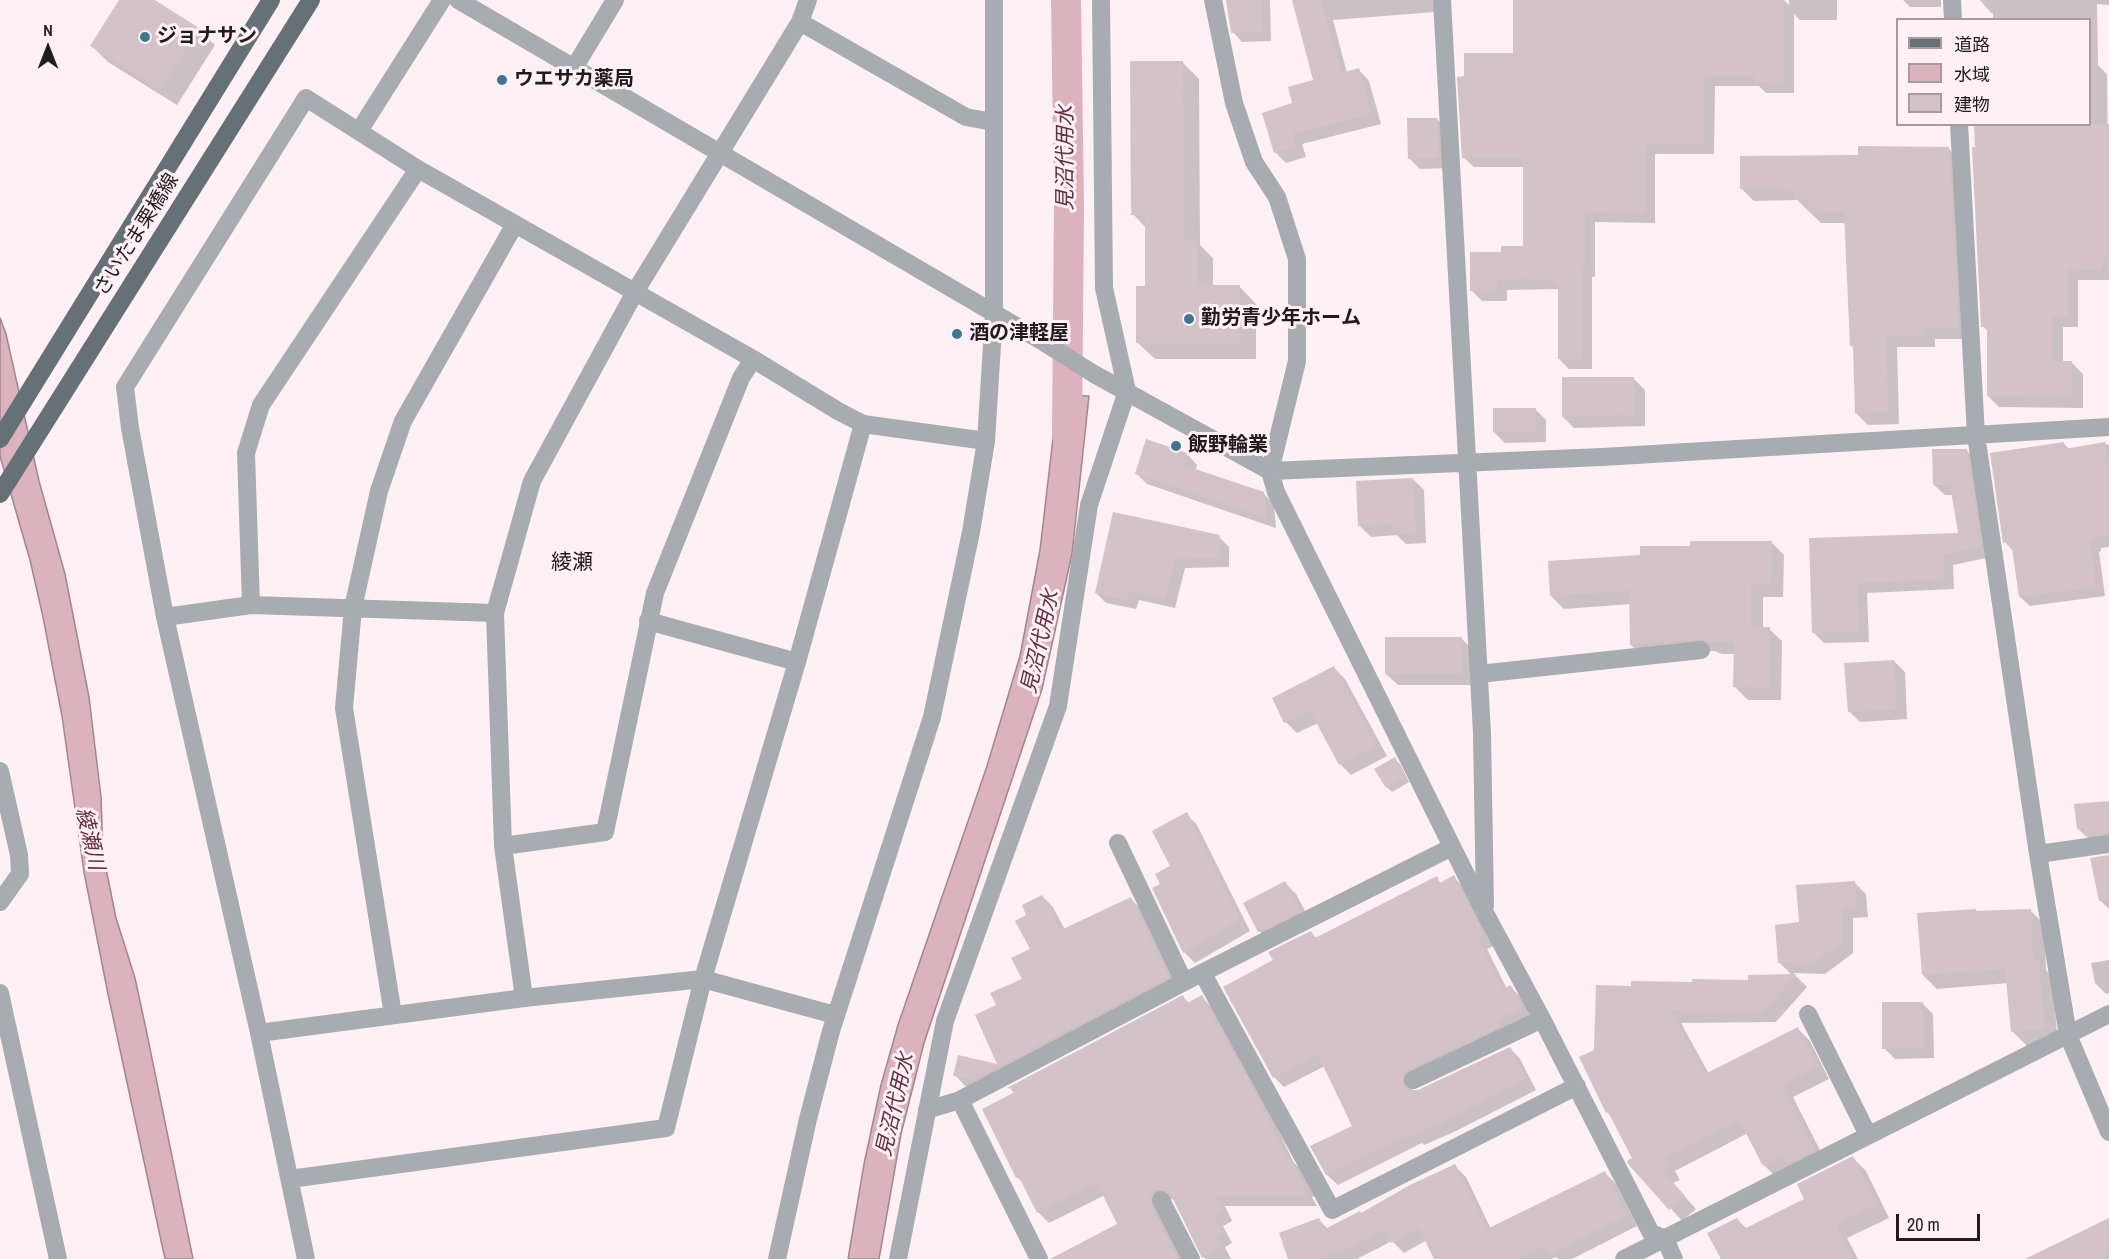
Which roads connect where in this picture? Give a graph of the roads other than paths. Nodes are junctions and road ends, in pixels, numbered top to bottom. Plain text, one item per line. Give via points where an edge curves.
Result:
1 (271, 0) edge
2 (311, 0) edge
3 (442, 0) edge
4 (458, 0) edge
5 (615, 0) edge
6 (807, 0) edge
7 (994, 0) edge
8 (1101, 0) edge
9 (1213, 0) edge
10 (1442, 0) edge
11 (1952, 0) edge
12 (1953, 18) edge
13 (800, 22) junction
14 (574, 68) junction
15 (993, 122) junction
16 (1959, 126) edge
17 (359, 131) junction
18 (721, 154) junction
19 (418, 169) junction
20 (515, 224) junction
21 (635, 292) junction
22 (994, 313) junction
23 (753, 359) junction
24 (1127, 391) junction
25 (863, 424) junction
26 (2109, 427) edge
27 (1976, 435) junction
28 (0, 439) edge
29 (986, 441) junction
30 (1467, 464) junction
31 (1270, 471) junction
32 (0, 494) edge
33 (251, 605) junction
34 (353, 608) junction
35 (495, 613) junction
36 (165, 617) junction
37 (648, 621) junction
38 (1701, 650) dead end
39 (797, 662) junction
40 (1479, 674) junction
41 (0, 771) edge
42 (1118, 843) dead end
43 (2109, 844) edge
44 (503, 846) junction
45 (1452, 847) junction
46 (2038, 854) junction
47 (0, 902) edge
48 (1485, 913) junction
49 (1203, 974) junction
50 (703, 979) junction
51 (1184, 982) junction
52 (0, 993) edge
53 (524, 998) junction
54 (1808, 1014) dead end
55 (2109, 1014) edge
56 (393, 1015) junction
57 (835, 1016) junction
58 (1542, 1019) junction
59 (259, 1033) junction
60 (2067, 1035) junction
61 (1413, 1080) dead end
62 (1577, 1086) junction
63 (960, 1100) junction
64 (927, 1110) junction
65 (2109, 1132) edge
66 (1868, 1135) junction
67 (290, 1179) junction
68 (1161, 1200) dead end
69 (1665, 1239) junction
70 (57, 1259) edge
71 (306, 1259) edge
72 (776, 1259) edge
73 (898, 1259) edge
74 (1039, 1259) edge
75 (1191, 1259) edge
76 (1624, 1259) edge
77 (1674, 1259) edge

1 - 28 main road, さいたま栗橋線
2 - 32 main road, さいたま栗橋線
3 - 17 street
4 - 14 street
5 - 14 street
6 - 13 street
7 - 15 street
8 - 24 street via 1104,288
9 - 31 street via 1234,103 1254,162 1277,197 1297,259 1297,361
10 - 30 street
11 - 12 street
13 - 15 street via 966,117
13 - 18 street
14 - 18 street
15 - 22 street
16 - 27 street
17 - 19 street
17 - 36 street via 306,98 125,387
18 - 21 street
18 - 22 street
19 - 20 street
19 - 33 street via 261,405 246,453
20 - 21 street
20 - 34 street via 403,421 379,491
21 - 23 street
21 - 35 street via 532,480
22 - 24 street
22 - 29 street
23 - 25 street
23 - 37 street via 728,410 655,593
24 - 31 street
24 - 64 street via 1089,505 1058,705 945,1021
25 - 29 street
25 - 39 street
26 - 27 street
27 - 30 street
27 - 46 street
29 - 57 street via 932,717
30 - 31 street
30 - 40 street
31 - 45 street via 1276,492
33 - 34 street
33 - 36 street
34 - 35 street
34 - 56 street via 344,708
35 - 44 street
36 - 59 street
37 - 39 street
37 - 44 street via 605,832
38 - 40 street
39 - 50 street
40 - 48 street
41 - 47 street via 20,874
42 - 51 street
43 - 46 street
44 - 53 street
45 - 48 street
45 - 49 street
46 - 60 street
48 - 58 street
49 - 51 street
49 - 62 street via 1332,1210
50 - 53 street
50 - 57 street
50 - 67 street via 666,1128
51 - 63 street
52 - 70 street
53 - 56 street
54 - 66 street
55 - 60 street
56 - 59 street
57 - 72 street
58 - 61 street
58 - 62 street
59 - 67 street
60 - 65 street
60 - 66 street
62 - 69 street via 1651,1233
63 - 64 street
63 - 74 street
64 - 73 street
66 - 69 street
67 - 71 street
68 - 75 street
69 - 76 street
69 - 77 street

